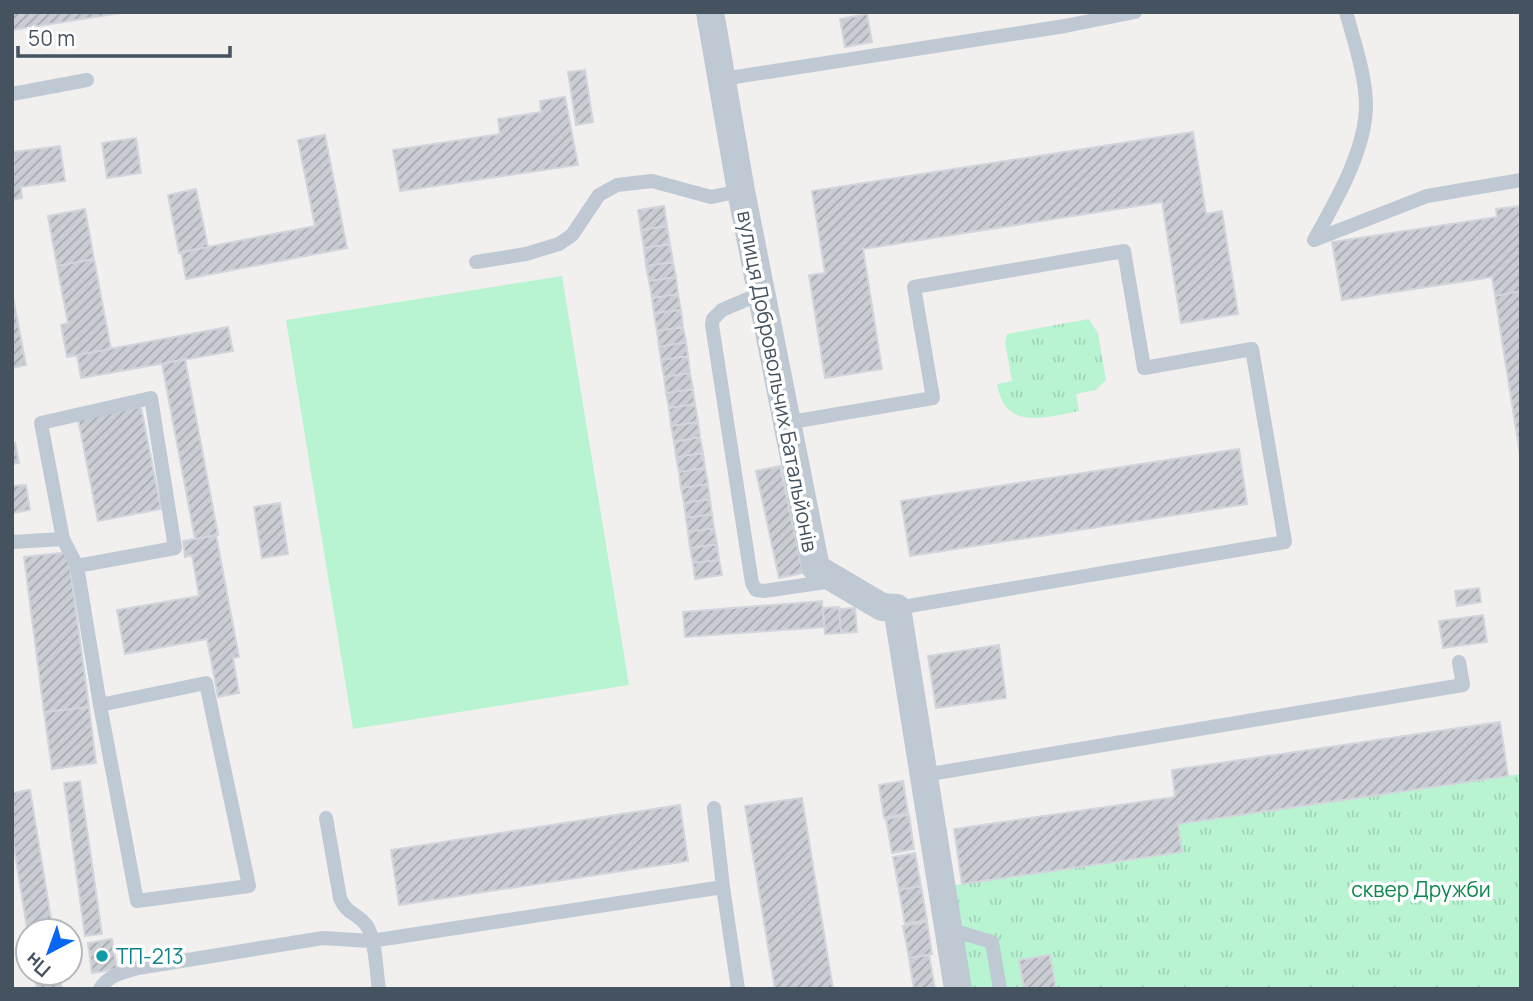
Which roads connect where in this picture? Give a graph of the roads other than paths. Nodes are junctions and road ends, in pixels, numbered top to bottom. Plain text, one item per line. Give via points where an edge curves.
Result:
1 (710, 12) edge
2 (1135, 12) edge
3 (1346, 12) edge
4 (722, 79) junction
5 (87, 80) dead end
6 (12, 94) edge
7 (1521, 180) edge
8 (741, 191) junction
9 (477, 262) dead end
10 (762, 293) junction
11 (785, 423) junction
12 (63, 539) junction
13 (12, 542) edge
14 (77, 566) junction
15 (834, 580) junction
16 (897, 608) junction
17 (1459, 662) dead end
18 (100, 705) junction
19 (924, 775) junction
20 (714, 808) dead end
21 (326, 818) dead end
22 (723, 887) junction
23 (948, 929) junction
24 (372, 941) junction
25 (100, 989) edge
26 (379, 989) edge
27 (738, 989) edge
28 (958, 989) edge
29 (1000, 989) edge

1 - 4 street, вулиця Добровольчих Батальйонів
2 - 4 lane
3 - 7 lane via 1363,80 1365,120 1345,181 1314,240 1427,196
4 - 8 street, вулиця Добровольчих Батальйонів
5 - 6 lane
8 - 9 lane via 711,197 652,181 617,185 599,195 572,235 559,244
8 - 10 street, вулиця Добровольчих Батальйонів
10 - 11 street, вулиця Добровольчих Батальйонів
10 - 15 lane via 722,310 712,326 752,583 756,590 765,591
11 - 15 street, вулиця Добровольчих Батальйонів via 816,568
11 - 16 lane via 933,398 914,287 1124,251 1144,368 1252,349 1285,542
12 - 13 lane
12 - 14 lane
12 - 14 lane via 41,424 151,398 175,548
14 - 18 lane
15 - 16 street, вулиця Добровольчих Батальйонів via 882,607
16 - 19 street
17 - 19 lane via 1463,685
18 - 18 lane via 137,901 249,886 206,683
19 - 23 street
20 - 22 lane
21 - 24 lane via 340,898 344,907 366,924
22 - 24 lane
22 - 27 lane
23 - 28 street
23 - 29 lane via 992,942
24 - 25 lane via 323,938 138,968 115,975
24 - 26 lane

